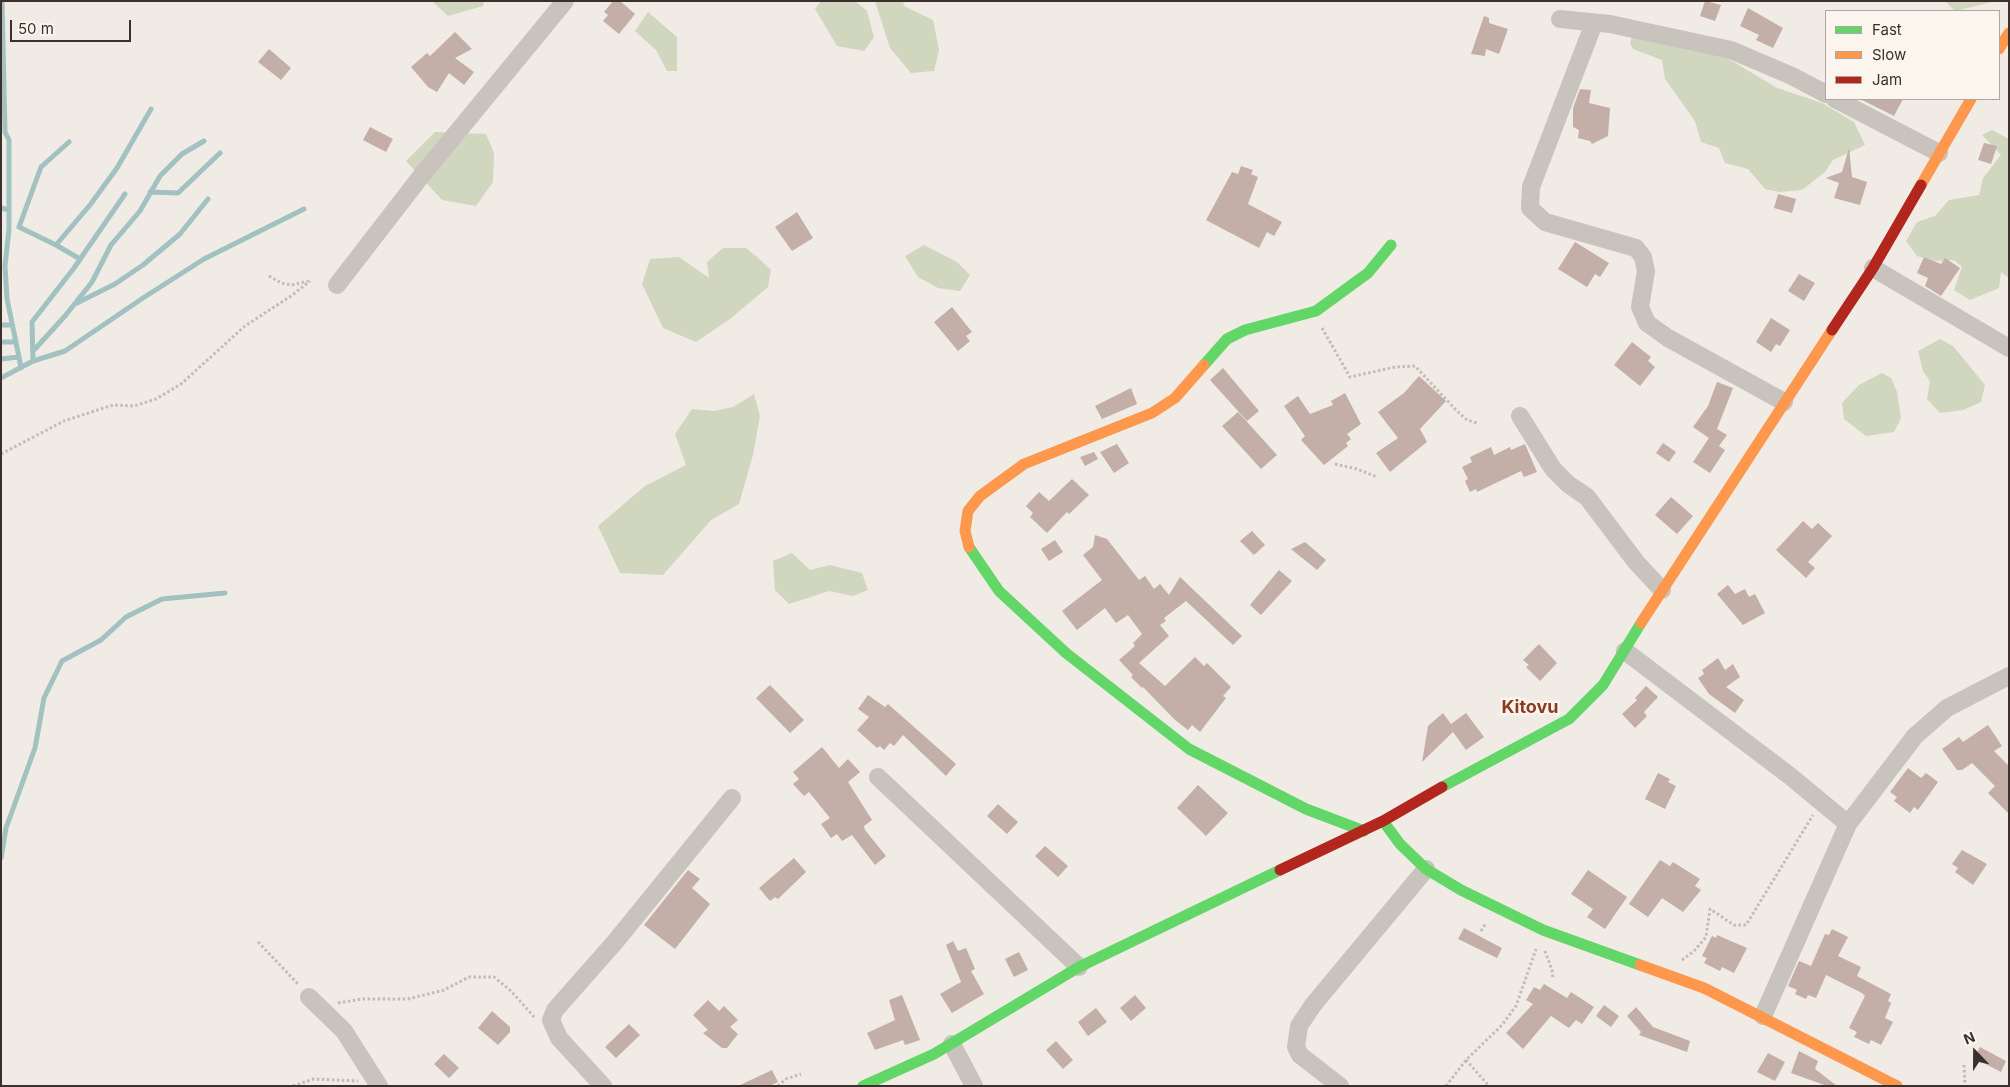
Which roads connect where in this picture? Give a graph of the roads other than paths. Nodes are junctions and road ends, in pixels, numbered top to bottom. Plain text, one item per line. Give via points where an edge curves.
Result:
1 (565, 1) edge
2 (1560, 19) dead end
3 (1594, 23) junction
4 (2009, 33) edge
5 (2000, 49) edge
6 (1825, 93) edge
7 (1837, 100) edge
8 (1970, 100) edge
9 (1938, 154) junction
10 (1391, 245) dead end
11 (1873, 268) junction
12 (337, 285) dead end
13 (2009, 348) edge
14 (1784, 402) junction
15 (1520, 416) dead end
16 (1662, 590) junction
17 (1625, 651) junction
18 (2009, 676) edge
19 (878, 776) dead end
20 (732, 798) dead end
21 (1383, 821) junction
22 (1848, 824) junction
23 (1364, 831) junction
24 (1426, 869) junction
25 (1079, 967) junction
26 (310, 997) road end
27 (1763, 1016) junction
28 (952, 1044) junction
29 (376, 1081) edge
30 (866, 1085) edge
31 (603, 1086) edge
32 (974, 1086) edge
33 (1340, 1086) edge
34 (1897, 1086) edge

1 - 12 street via 422,175
2 - 3 street
3 - 6 street via 1731,50
3 - 14 street via 1531,187 1530,208 1545,222 1636,248 1643,257 1646,271 1640,307 1647,323 1676,343
4 - 5 street
7 - 9 street
8 - 9 street
9 - 11 street
10 - 23 street via 1368,273 1316,311 1245,330 1228,339 1175,398 1152,413 1024,464 980,496 968,510 965,531 970,550 1000,591 1066,653 1189,749 1306,809
11 - 13 street
11 - 14 street
14 - 16 street
15 - 16 street via 1553,468 1587,497 1636,562
16 - 17 street
17 - 21 street via 1603,685 1569,720
17 - 22 street
18 - 22 street via 1947,708 1915,736
19 - 25 street
20 - 31 street via 555,1010 551,1020 553,1029
21 - 23 street
21 - 24 street via 1400,844
22 - 27 street
23 - 25 street
24 - 27 street via 1542,934 1665,972
24 - 33 street via 1299,1026 1296,1047 1300,1055
25 - 28 street
26 - 29 street via 344,1031
27 - 34 street
28 - 30 street
28 - 32 street

